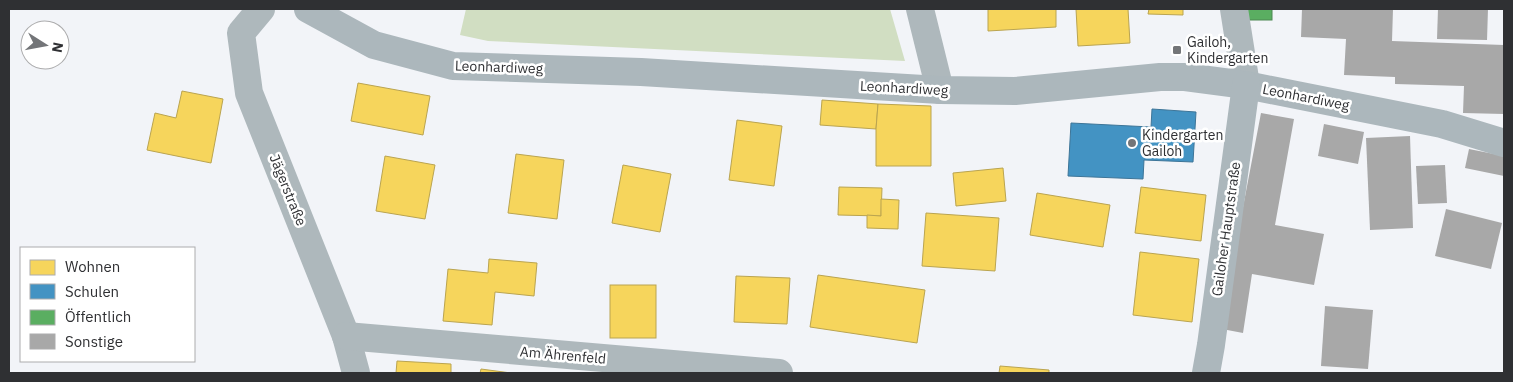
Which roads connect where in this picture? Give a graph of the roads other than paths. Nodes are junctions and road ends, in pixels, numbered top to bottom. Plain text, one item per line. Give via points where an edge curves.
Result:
1 (261, 9) edge
2 (308, 9) edge
3 (920, 9) edge
4 (1234, 9) edge
5 (1246, 85) junction
6 (940, 90) junction
7 (1504, 143) edge
8 (346, 336) junction
9 (356, 373) edge
10 (779, 373) edge
11 (1206, 373) edge

1 - 8 street, Jägerstraße via 241,33 249,93
2 - 6 street, Leonhardiweg via 374,45 453,66 641,72
3 - 6 street
4 - 5 street
5 - 6 street, Leonhardiweg via 1185,76 1015,91
5 - 7 street, Leonhardiweg via 1442,124
5 - 11 street, Gailoher Hauptstraße
8 - 9 street, Jägerstraße
8 - 10 street, Am Ährenfeld

